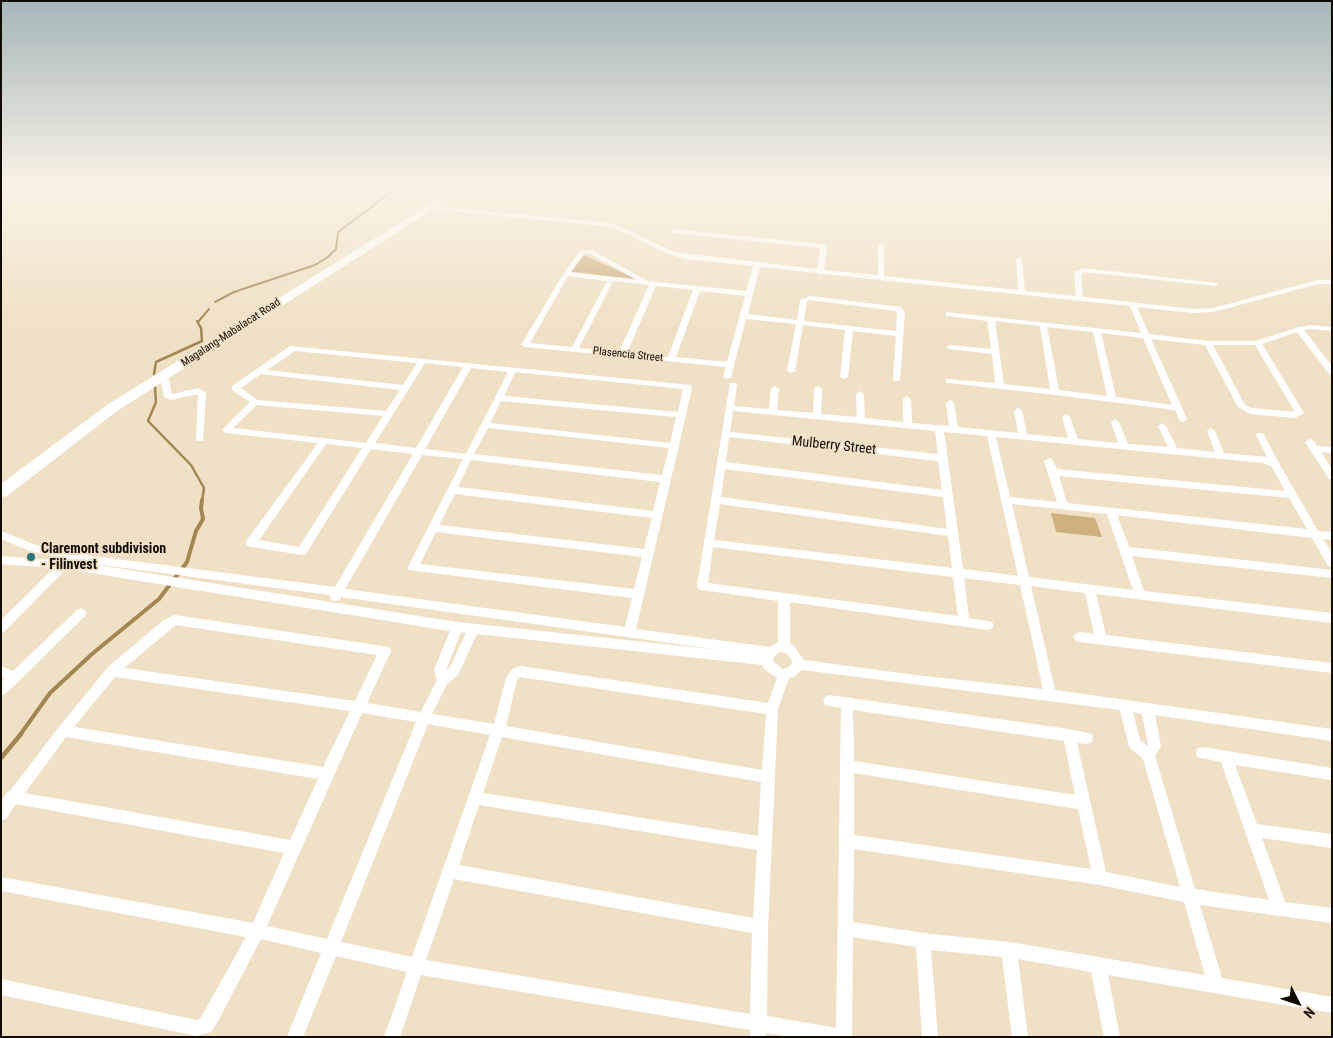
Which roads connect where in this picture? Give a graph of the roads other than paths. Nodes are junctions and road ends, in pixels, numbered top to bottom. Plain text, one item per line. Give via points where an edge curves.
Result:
1 (397, 232) edge
2 (629, 232) edge
3 (691, 232) edge
4 (881, 246) dead end
5 (1019, 259) dead end
6 (757, 266) junction
7 (820, 273) junction
8 (566, 274) junction
9 (611, 279) junction
10 (880, 279) junction
11 (645, 281) junction
12 (1332, 282) edge
13 (654, 283) junction
14 (1216, 284) dead end
15 (697, 289) junction
16 (1022, 293) junction
17 (750, 294) junction
18 (1080, 299) junction
19 (1133, 306) junction
20 (949, 314) dead end
21 (744, 316) junction
22 (991, 319) junction
23 (800, 322) junction
24 (1043, 324) junction
25 (849, 329) junction
26 (1299, 329) junction
27 (1332, 329) edge
28 (1096, 330) junction
29 (898, 334) junction
30 (1146, 336) junction
31 (1257, 342) junction
32 (1208, 343) junction
33 (950, 347) dead end
34 (574, 350) junction
35 (995, 352) junction
36 (622, 354) junction
37 (671, 359) junction
38 (422, 361) junction
39 (730, 365) junction
40 (468, 366) junction
41 (791, 370) dead end
42 (259, 371) junction
43 (512, 371) junction
44 (1332, 372) edge
45 (164, 376) junction
46 (844, 376) dead end
47 (897, 379) dead end
48 (949, 382) dead end
49 (1000, 387) junction
50 (405, 388) junction
51 (775, 389) dead end
52 (818, 389) dead end
53 (1055, 392) junction
54 (860, 394) dead end
55 (498, 398) junction
56 (907, 399) dead end
57 (1112, 399) junction
58 (255, 402) junction
59 (950, 403) dead end
60 (731, 408) junction
61 (1178, 408) junction
62 (1018, 410) dead end
63 (772, 411) junction
64 (388, 414) junction
65 (682, 415) junction
66 (818, 416) junction
67 (1066, 417) dead end
68 (1183, 419) dead end
69 (861, 421) junction
70 (1115, 422) dead end
71 (485, 425) junction
72 (908, 426) junction
73 (1162, 426) dead end
74 (939, 428) junction
75 (954, 430) junction
76 (1211, 431) dead end
77 (990, 433) junction
78 (726, 434) junction
79 (1023, 435) junction
80 (1260, 435) dead end
81 (200, 439) dead end
82 (324, 441) junction
83 (1074, 441) junction
84 (368, 446) junction
85 (674, 446) junction
86 (1124, 446) junction
87 (1332, 450) edge
88 (419, 451) junction
89 (1174, 451) junction
90 (469, 456) junction
91 (1221, 456) junction
92 (943, 458) junction
93 (1049, 462) dead end
94 (721, 465) junction
95 (1275, 465) junction
96 (1052, 472) junction
97 (1332, 477) edge
98 (667, 479) junction
99 (452, 490) junction
100 (1, 492) edge
101 (947, 494) junction
102 (1293, 495) junction
103 (715, 500) junction
104 (1007, 500) junction
105 (1063, 506) junction
106 (1111, 511) junction
107 (658, 516) junction
108 (433, 528) junction
109 (952, 533) junction
110 (1, 535) edge
111 (1316, 535) junction
112 (1332, 536) edge
113 (709, 543) junction
114 (1124, 551) junction
115 (648, 554) junction
116 (1, 560) edge
117 (68, 561) junction
118 (1332, 563) edge
119 (957, 574) junction
120 (1332, 574) edge
121 (224, 576) junction
122 (1023, 580) junction
123 (1089, 588) junction
124 (214, 589) junction
125 (338, 592) junction
126 (637, 594) junction
127 (1140, 594) junction
128 (784, 596) junction
129 (330, 606) junction
130 (81, 614) dead end
131 (1332, 618) edge
132 (964, 620) junction
133 (988, 625) dead end
134 (457, 627) junction
135 (1, 628) edge
136 (474, 628) junction
137 (630, 632) junction
138 (1079, 638) dead end
139 (1101, 639) junction
140 (784, 647) junction
141 (768, 656) junction
142 (798, 664) junction
143 (1332, 668) edge
144 (1, 671) edge
145 (112, 671) junction
146 (785, 674) junction
147 (15, 677) junction
148 (443, 680) junction
149 (1, 690) edge
150 (1050, 696) junction
151 (829, 702) dead end
152 (847, 704) junction
153 (1125, 706) junction
154 (359, 707) junction
155 (772, 709) junction
156 (1146, 709) junction
157 (424, 718) junction
158 (63, 731) junction
159 (498, 731) junction
160 (1069, 735) junction
161 (1332, 735) edge
162 (1087, 738) dead end
163 (1202, 753) dead end
164 (1148, 755) junction
165 (1226, 757) junction
166 (847, 766) junction
167 (327, 774) junction
168 (1332, 774) edge
169 (768, 777) junction
170 (12, 797) junction
171 (475, 798) junction
172 (1084, 803) junction
173 (1, 814) edge
174 (1252, 830) junction
175 (847, 841) junction
176 (1332, 841) edge
177 (764, 844) junction
178 (294, 848) junction
179 (450, 871) junction
180 (1100, 878) junction
181 (1, 884) edge
182 (1190, 896) junction
183 (1280, 909) junction
184 (1332, 916) edge
185 (760, 927) junction
186 (846, 928) junction
187 (257, 931) junction
188 (923, 941) junction
189 (331, 947) junction
190 (1009, 950) junction
191 (416, 966) junction
192 (1098, 966) junction
193 (1216, 985) junction
194 (1, 987) edge
195 (1332, 1005) edge
196 (758, 1030) edge
197 (295, 1037) edge
198 (392, 1037) edge
199 (842, 1037) edge
200 (930, 1037) edge
201 (1020, 1037) edge
202 (1112, 1037) edge

1 - 45 main road, Magalang-Mabalacat Road via 264,311
2 - 6 street via 678,256
3 - 7 street via 825,243
4 - 10 street
5 - 16 street
6 - 7 street
6 - 17 street
7 - 10 street
8 - 9 street
8 - 11 street via 587,250
8 - 34 street, Plasencia Street via 525,345
9 - 11 street
9 - 34 street
10 - 16 street
11 - 13 street
12 - 19 street via 1318,282 1213,310
13 - 15 street
13 - 36 street
14 - 18 street via 1083,270 1077,273
15 - 17 street
15 - 37 street
16 - 18 street
17 - 21 street
18 - 19 street
19 - 30 street
20 - 22 street
21 - 23 street
21 - 39 street
22 - 24 street
22 - 35 street
23 - 25 street
23 - 29 street via 806,298 894,307 901,312
23 - 41 street
24 - 28 street
24 - 53 street
25 - 29 street
25 - 46 street
26 - 27 street
26 - 31 street
26 - 44 street
28 - 30 street
28 - 57 street
29 - 47 street
30 - 32 street
30 - 61 street
31 - 32 street
31 - 32 street via 1300,413 1245,410
33 - 35 street
34 - 36 street, Plasencia Street
35 - 49 street
36 - 37 street, Plasencia Street
37 - 39 street, Plasencia Street
38 - 40 street
38 - 42 street via 293,348
38 - 50 street
39 - 60 street
40 - 43 street
40 - 88 street
42 - 50 street
42 - 58 street via 236,388
43 - 55 street
43 - 65 street via 688,387
45 - 81 street via 170,397 202,393
45 - 100 main road, Magalang-Mabalacat Road via 112,408
48 - 49 street
49 - 53 street
50 - 64 street
51 - 63 street
52 - 66 street
53 - 57 street
54 - 69 street
55 - 65 street
55 - 71 street
56 - 72 street
57 - 61 street
58 - 64 street
58 - 82 street via 226,430
59 - 75 street
60 - 63 street
60 - 78 street
61 - 68 street
62 - 79 street
63 - 66 street
64 - 84 street
65 - 85 street
66 - 69 street
67 - 83 street
69 - 72 street
70 - 86 street
71 - 85 street
71 - 90 street
72 - 74 street
73 - 89 street
74 - 75 street
74 - 92 street
75 - 77 street
76 - 91 street
77 - 79 street
77 - 104 street
78 - 92 street, Mulberry Street
78 - 94 street
79 - 83 street
80 - 95 street
82 - 84 street
82 - 84 street via 251,543 302,551
83 - 86 street
84 - 88 street
85 - 98 street
86 - 89 street
87 - 97 street via 1312,445
88 - 90 street
88 - 125 street
89 - 91 street
90 - 98 street
90 - 99 street
91 - 95 street via 1265,460
92 - 101 street
93 - 96 street
94 - 101 street
94 - 103 street
95 - 102 street
96 - 102 street
96 - 105 street
98 - 107 street
99 - 107 street
99 - 108 street
101 - 109 street
102 - 111 street
103 - 109 street
103 - 113 street
104 - 105 street
104 - 122 street
105 - 106 street
106 - 111 street
106 - 114 street
107 - 115 street
108 - 115 street
108 - 126 street via 413,567
109 - 119 street
110 - 117 street
111 - 112 street
111 - 118 street
113 - 119 street
113 - 128 street via 702,586
114 - 120 street
114 - 127 street
115 - 126 street
116 - 117 street
117 - 121 street
117 - 124 street
117 - 135 street
119 - 122 street
119 - 132 street
121 - 124 street
121 - 125 street
122 - 123 street
122 - 150 street
123 - 127 street
123 - 139 street
124 - 129 street
125 - 129 street
125 - 137 street
126 - 137 street
127 - 131 street
128 - 132 street
128 - 140 street
129 - 134 street
130 - 147 street
132 - 133 street
134 - 136 street
134 - 148 street via 440,670
136 - 141 street
136 - 148 street via 454,671
137 - 141 street
138 - 139 street
139 - 143 street
140 - 141 street
140 - 142 street via 796,655
141 - 146 street via 771,668
142 - 146 street via 794,671
142 - 150 street
144 - 147 street
145 - 154 street
145 - 154 street via 161,628 175,620 383,650 386,654
145 - 158 street
146 - 155 street
147 - 149 street
148 - 157 street
150 - 153 street
151 - 152 street
152 - 160 street
152 - 166 street
153 - 156 street
153 - 164 street via 1134,743
154 - 157 street
154 - 167 street
155 - 159 street via 520,671 512,678
155 - 169 street
156 - 161 street
156 - 164 street via 1155,746
157 - 159 street
157 - 189 street
158 - 167 street
158 - 170 street
159 - 169 street
159 - 171 street
160 - 162 street
160 - 172 street
163 - 165 street
164 - 182 street
165 - 168 street
165 - 174 street
166 - 172 street
166 - 175 street
167 - 178 street
169 - 177 street
170 - 173 street
170 - 178 street
171 - 177 street
171 - 179 street
172 - 180 street
174 - 176 street
174 - 183 street
175 - 180 street
175 - 186 street
177 - 185 street
178 - 187 street
179 - 185 street
179 - 191 street
180 - 182 street
181 - 187 street
182 - 183 street
182 - 193 street
183 - 184 street
185 - 196 street
186 - 188 street
186 - 199 street
187 - 189 street
187 - 194 street via 211,1017 204,1026 197,1028
188 - 190 street
188 - 200 street
189 - 191 street
189 - 197 street
190 - 192 street
190 - 201 street
191 - 196 street
191 - 198 street
192 - 193 street
192 - 202 street
193 - 195 street
196 - 199 street

